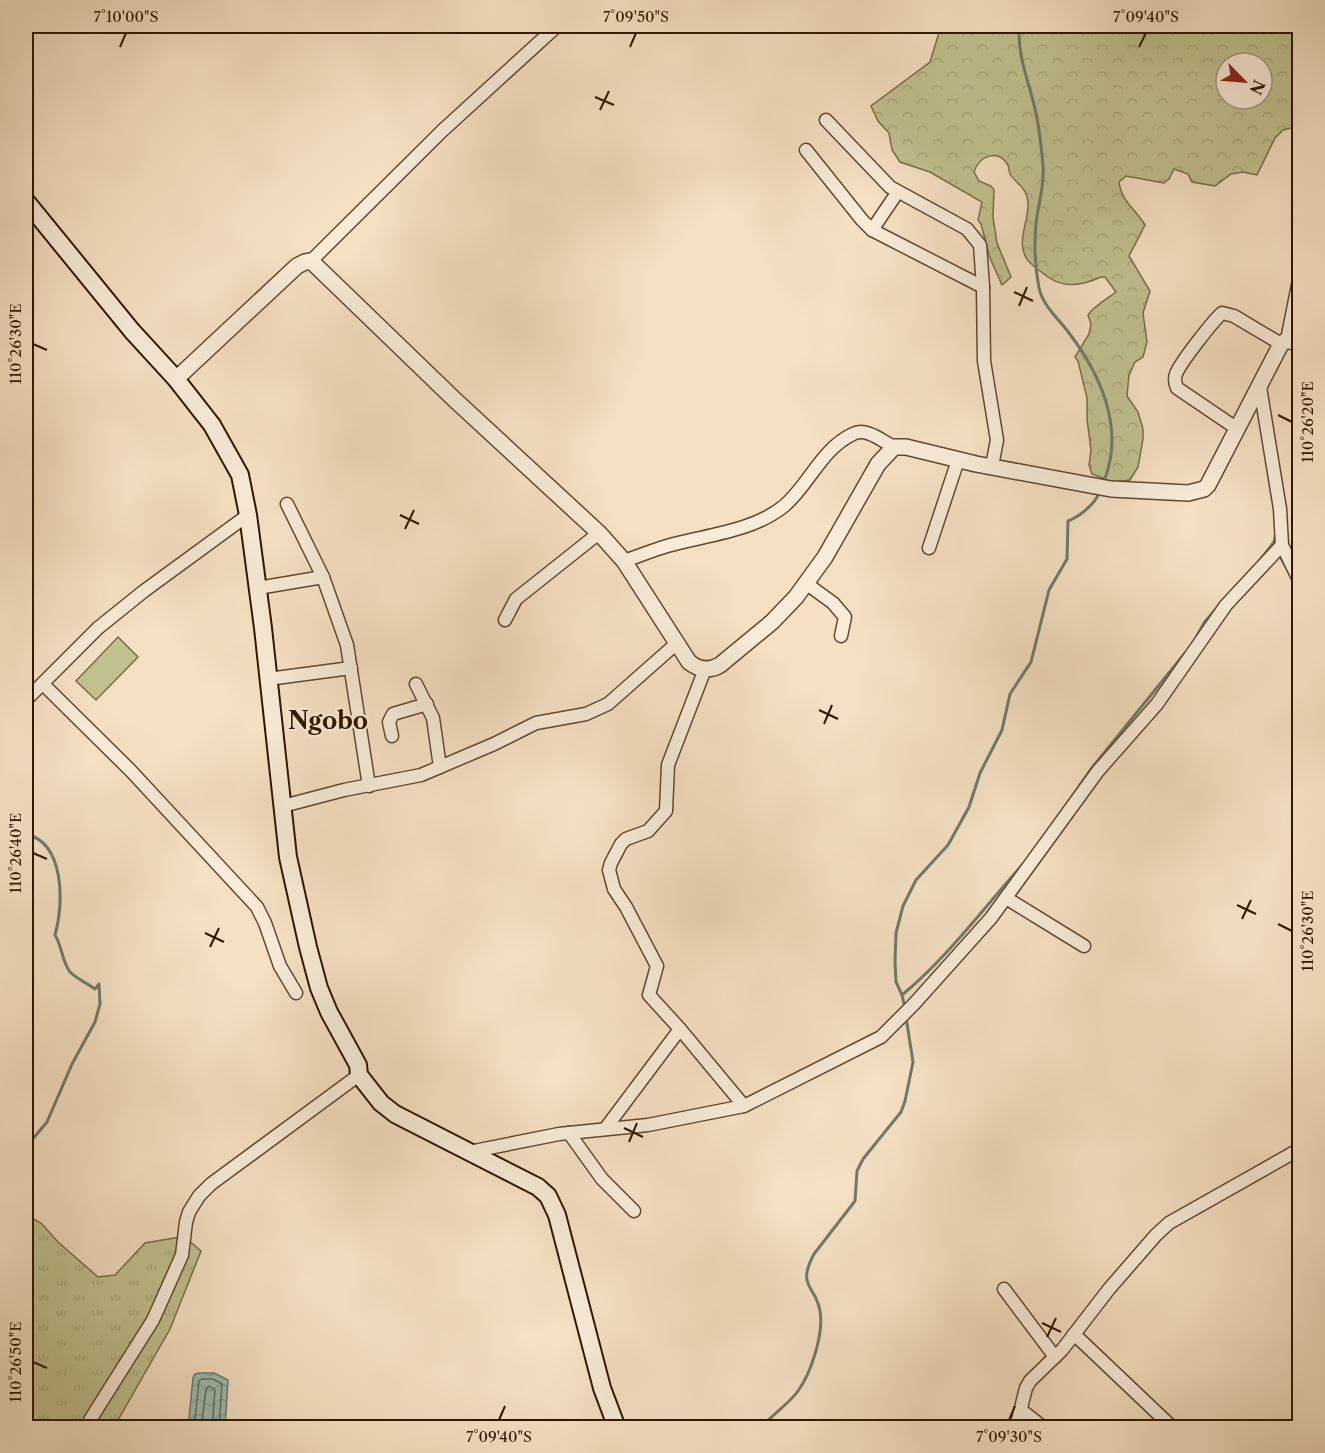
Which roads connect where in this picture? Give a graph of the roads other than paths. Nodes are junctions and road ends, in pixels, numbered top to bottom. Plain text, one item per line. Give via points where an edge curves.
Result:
1 (557, 26) edge
2 (826, 120) dead end
3 (806, 150) dead end
4 (897, 193) junction
5 (26, 201) edge
6 (872, 230) junction
7 (311, 261) junction
8 (1299, 275) edge
9 (984, 287) junction
10 (1289, 343) edge
11 (176, 380) junction
12 (1260, 387) junction
13 (1236, 428) junction
14 (894, 447) junction
15 (958, 460) junction
16 (992, 466) junction
17 (287, 504) dead end
18 (248, 515) junction
19 (599, 533) junction
20 (1282, 544) junction
21 (929, 548) dead end
22 (624, 561) junction
23 (323, 577) junction
24 (1299, 582) edge
25 (807, 584) junction
26 (258, 588) junction
27 (505, 620) dead end
28 (841, 636) dead end
29 (677, 643) junction
30 (351, 668) junction
31 (705, 669) junction
32 (268, 679) junction
33 (416, 684) dead end
34 (32, 690) edge
35 (427, 704) junction
36 (392, 736) dead end
37 (440, 767) junction
38 (369, 786) junction
39 (283, 806) junction
40 (1006, 898) junction
41 (1084, 946) dead end
42 (296, 993) dead end
43 (680, 1029) junction
44 (359, 1075) junction
45 (744, 1106) junction
46 (605, 1130) junction
47 (569, 1133) junction
48 (1299, 1149) edge
49 (469, 1152) junction
50 (634, 1211) dead end
51 (1004, 1289) dead end
52 (1074, 1334) junction
53 (1055, 1357) junction
54 (1020, 1410) junction
55 (90, 1420) dead end
56 (617, 1428) edge
57 (1016, 1428) edge
58 (1044, 1428) edge
59 (1173, 1428) edge

1 - 7 street via 442,131
2 - 4 street
3 - 6 street
4 - 6 street
4 - 9 street via 967,229 980,245
5 - 11 main road
6 - 9 street
7 - 11 street via 297,266
7 - 19 street
8 - 10 street
9 - 16 street via 984,361 997,440
10 - 12 street
10 - 13 street via 1222,313 1176,373 1177,388
11 - 18 main road via 212,425 229,454 240,475
12 - 13 street
12 - 20 street
13 - 16 street via 1214,476 1204,489 1188,493 1111,489
14 - 15 street
14 - 22 street via 866,432 855,433 826,455 784,506 761,520
14 - 25 street via 878,464
15 - 16 street
15 - 21 street
17 - 23 street
18 - 26 main road
18 - 34 street via 98,628
19 - 22 street
19 - 27 street via 516,599
20 - 24 street
20 - 40 street via 1226,605 1156,704 1098,771
22 - 29 street
23 - 26 street
23 - 30 street
25 - 28 street via 845,616
25 - 31 street via 754,637 720,664
26 - 32 main road
29 - 31 street via 689,662
29 - 37 street via 599,709 536,723
30 - 32 street
30 - 38 street
31 - 43 street via 668,765 666,811 648,831 621,844 609,870 614,889 657,966 650,994
32 - 39 main road
33 - 35 street
34 - 42 street via 131,771 257,907 280,966
35 - 36 street via 393,714 389,722
35 - 37 street via 433,718
37 - 38 street
38 - 39 street
39 - 44 main road via 288,857 319,988
40 - 41 street
40 - 45 street via 914,1004 880,1037
43 - 45 street
43 - 46 street
44 - 49 main road via 395,1114
44 - 55 street via 199,1196 186,1222 182,1255 164,1298
45 - 46 street
46 - 47 street
47 - 49 street
47 - 50 street via 602,1179
48 - 52 street via 1169,1223
49 - 56 main road via 538,1187 554,1206 602,1388
51 - 53 street
52 - 53 street
52 - 59 street
53 - 54 street via 1030,1381
54 - 57 street
54 - 58 street

